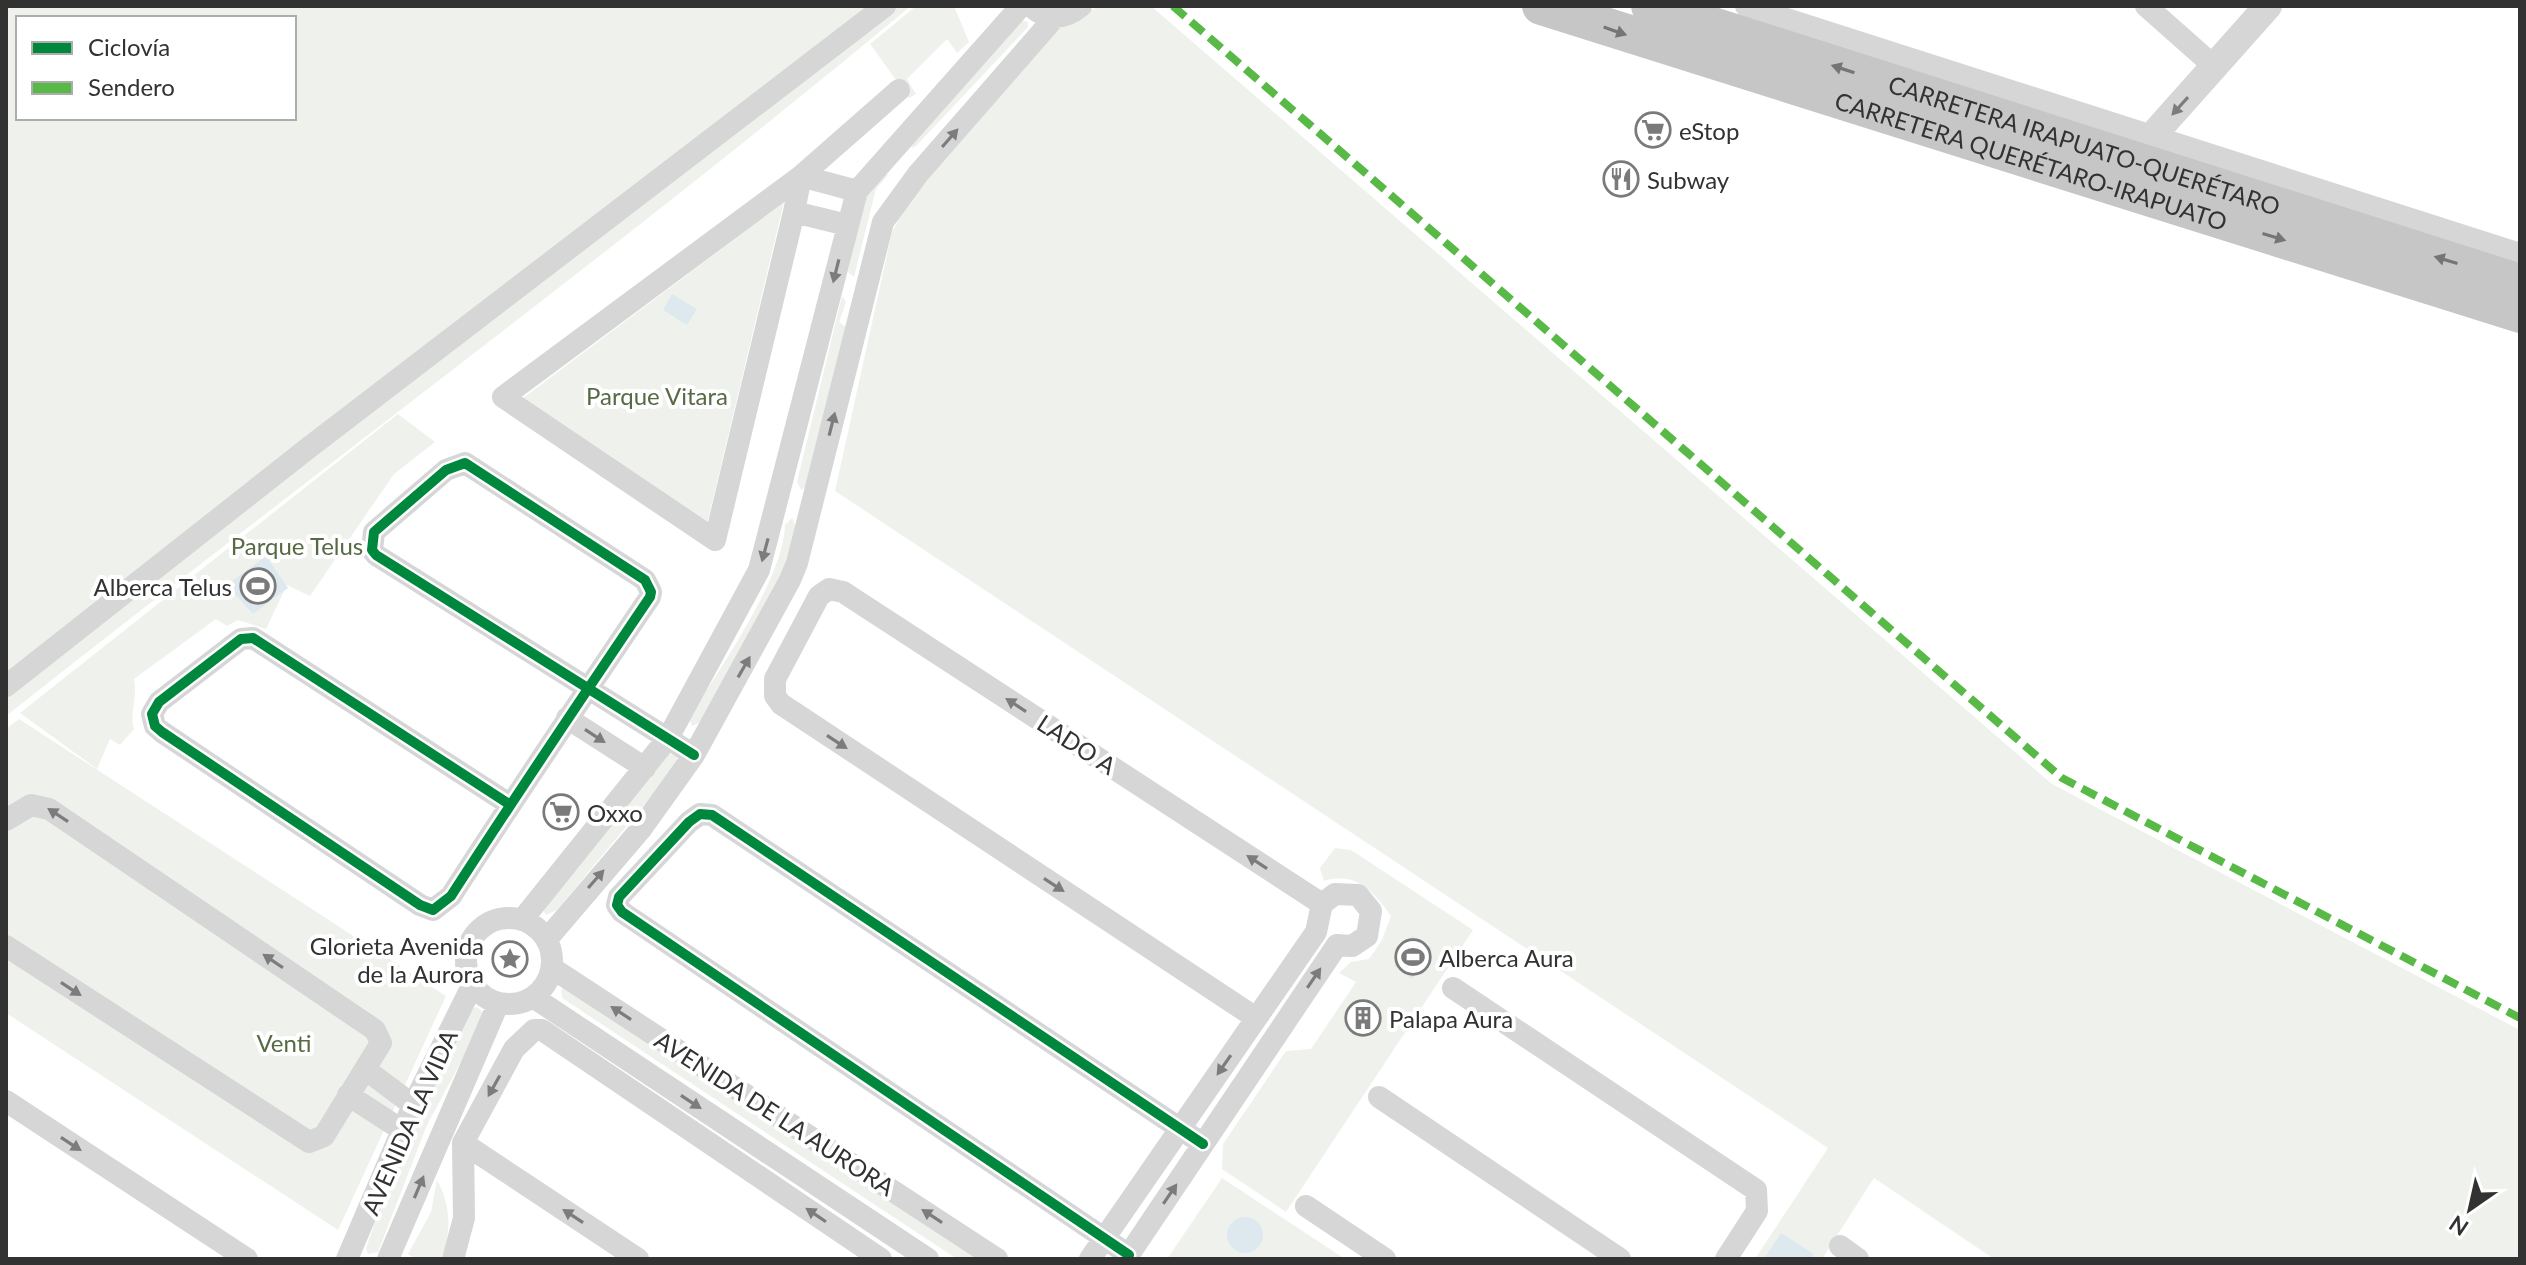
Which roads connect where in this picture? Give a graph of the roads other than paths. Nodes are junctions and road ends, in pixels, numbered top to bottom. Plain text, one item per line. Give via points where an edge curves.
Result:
1 (885, 6) edge
2 (1021, 6) edge
3 (1031, 6) edge
4 (1081, 6) edge
5 (1541, 6) edge
6 (1650, 6) edge
7 (1746, 6) edge
8 (2146, 6) edge
9 (2268, 6) edge
10 (1055, 17) junction
11 (1778, 22) edge
12 (2215, 67) junction
13 (899, 90) dead end
14 (890, 149) junction
15 (2141, 149) junction
16 (918, 174) junction
17 (801, 176) junction
18 (857, 191) junction
19 (794, 212) junction
20 (847, 225) junction
21 (2520, 254) edge
22 (2516, 298) edge
23 (777, 507) junction
24 (810, 514) junction
25 (6, 686) edge
26 (588, 688) junction
27 (567, 718) junction
28 (668, 738) junction
29 (694, 755) junction
30 (645, 768) junction
31 (509, 804) junction
32 (6, 820) edge
33 (1322, 904) junction
34 (522, 920) junction
35 (547, 939) junction
36 (6, 946) edge
37 (552, 968) junction
38 (472, 986) junction
39 (1453, 988) dead end
40 (533, 997) junction
41 (498, 1004) junction
42 (1256, 1018) junction
43 (365, 1069) junction
44 (348, 1095) junction
45 (1379, 1097) dead end
46 (6, 1101) edge
47 (413, 1105) junction
48 (1180, 1128) junction
49 (402, 1130) junction
50 (463, 1143) junction
51 (1203, 1144) junction
52 (1306, 1206) dead end
53 (1103, 1238) junction
54 (1128, 1257) edge
55 (247, 1259) edge
56 (347, 1259) edge
57 (388, 1259) edge
58 (453, 1259) edge
59 (638, 1259) edge
60 (881, 1259) edge
61 (928, 1259) edge
62 (997, 1259) edge
63 (1090, 1259) edge
64 (1385, 1259) edge
65 (1620, 1259) edge
66 (1726, 1259) edge

1 - 25 street
2 - 14 street
3 - 10 street
4 - 10 street
5 -> 22 highway, CARRETERA QUERÉTARO-IRAPUATO
6 - 11 highway, CARRETERA IRAPUATO-QUERÉTARO
7 - 11 street
8 - 12 street
9 - 12 street
16 -> 10 street
11 - 15 highway, CARRETERA IRAPUATO-QUERÉTARO
12 -> 15 street
13 - 17 street
14 - 16 street
14 - 18 street
15 - 21 street
22 -> 15 highway, CARRETERA IRAPUATO-QUERÉTARO
24 -> 16 street via 879,232
17 - 18 street
17 - 19 street
17 - 19 street via 503,397 715,540
18 - 20 street
19 - 20 street
20 -> 23 street
23 - 24 street
23 -> 28 street via 759,570
29 -> 24 street via 790,580
26 - 26 street via 376,555 370,545 374,532 446,470 465,463 645,580 650,597
26 - 27 street
26 - 28 street
27 -> 30 street
27 - 31 street
28 - 29 street
28 - 30 street
35 -> 29 street via 641,829
30 - 34 street
31 - 31 street via 253,638 241,639 159,702 152,714 162,732 426,908 439,908 451,896
43 -> 32 street via 381,1043 375,1030 49,809 31,805
33 - 42 street via 1316,932
33 -> 42 street, LADO A via 843,592 829,589 819,596 775,679 781,704
51 -> 33 street via 1337,945 1358,944 1370,931 1371,911 1358,895 1335,894
34 - 35 street
34 - 38 street via 494,920 472,937 465,964
35 - 37 street
36 -> 44 street via 304,1140 324,1136
37 - 40 street
62 -> 37 street, AVENIDA DE LA AURORA
38 - 41 street
38 - 47 street, AVENIDA LA VIDA
39 - 66 street via 1756,1190 1757,1211
40 - 41 street
40 -> 61 street, AVENIDA DE LA AURORA
57 -> 41 street, AVENIDA LA VIDA
42 -> 48 street
43 - 44 street
43 - 47 street
44 - 49 street
45 - 65 street
46 -> 55 street
47 - 49 street, AVENIDA LA VIDA
48 - 51 street
48 - 53 street
48 - 53 street via 712,815 700,814 689,822 619,897 622,912
49 - 56 street, AVENIDA LA VIDA
50 - 58 street via 464,1218
59 -> 50 street
60 -> 50 street via 542,1030 524,1036 514,1049
54 -> 51 street
52 - 64 street
53 - 54 street
53 - 63 street

